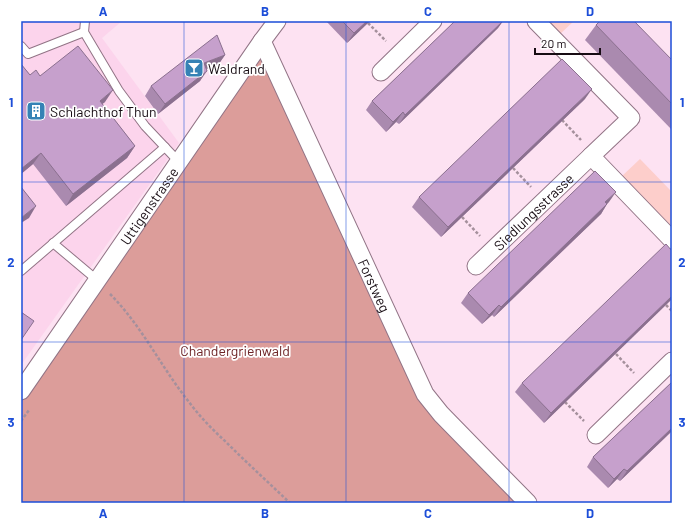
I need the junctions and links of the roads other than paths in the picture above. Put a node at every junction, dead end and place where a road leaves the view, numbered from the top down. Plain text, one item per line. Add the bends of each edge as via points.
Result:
1 (85, 21) edge
2 (277, 21) edge
3 (433, 21) edge
4 (536, 21) edge
5 (84, 32) junction
6 (262, 41) junction
7 (21, 46) edge
8 (381, 72) dead end
9 (165, 147) junction
10 (592, 154) junction
11 (179, 162) junction
12 (672, 240) edge
13 (54, 243) junction
14 (476, 266) dead end
15 (21, 271) edge
16 (97, 280) junction
17 (672, 361) edge
18 (21, 391) edge
19 (596, 435) road end
20 (528, 503) edge

1 - 5 lane
2 - 6 street, Uttigenstrasse
3 - 8 street
4 - 10 street, Siedlungsstrasse via 631,118
5 - 7 lane via 28,54
5 - 9 lane via 119,90 145,126
6 - 11 street, Uttigenstrasse
6 - 20 street, Forstweg via 426,394 441,414
9 - 11 lane
9 - 13 lane
10 - 12 street
10 - 14 street, Siedlungsstrasse
11 - 16 street, Uttigenstrasse
13 - 15 lane
13 - 16 lane
16 - 18 street, Uttigenstrasse
17 - 19 street

